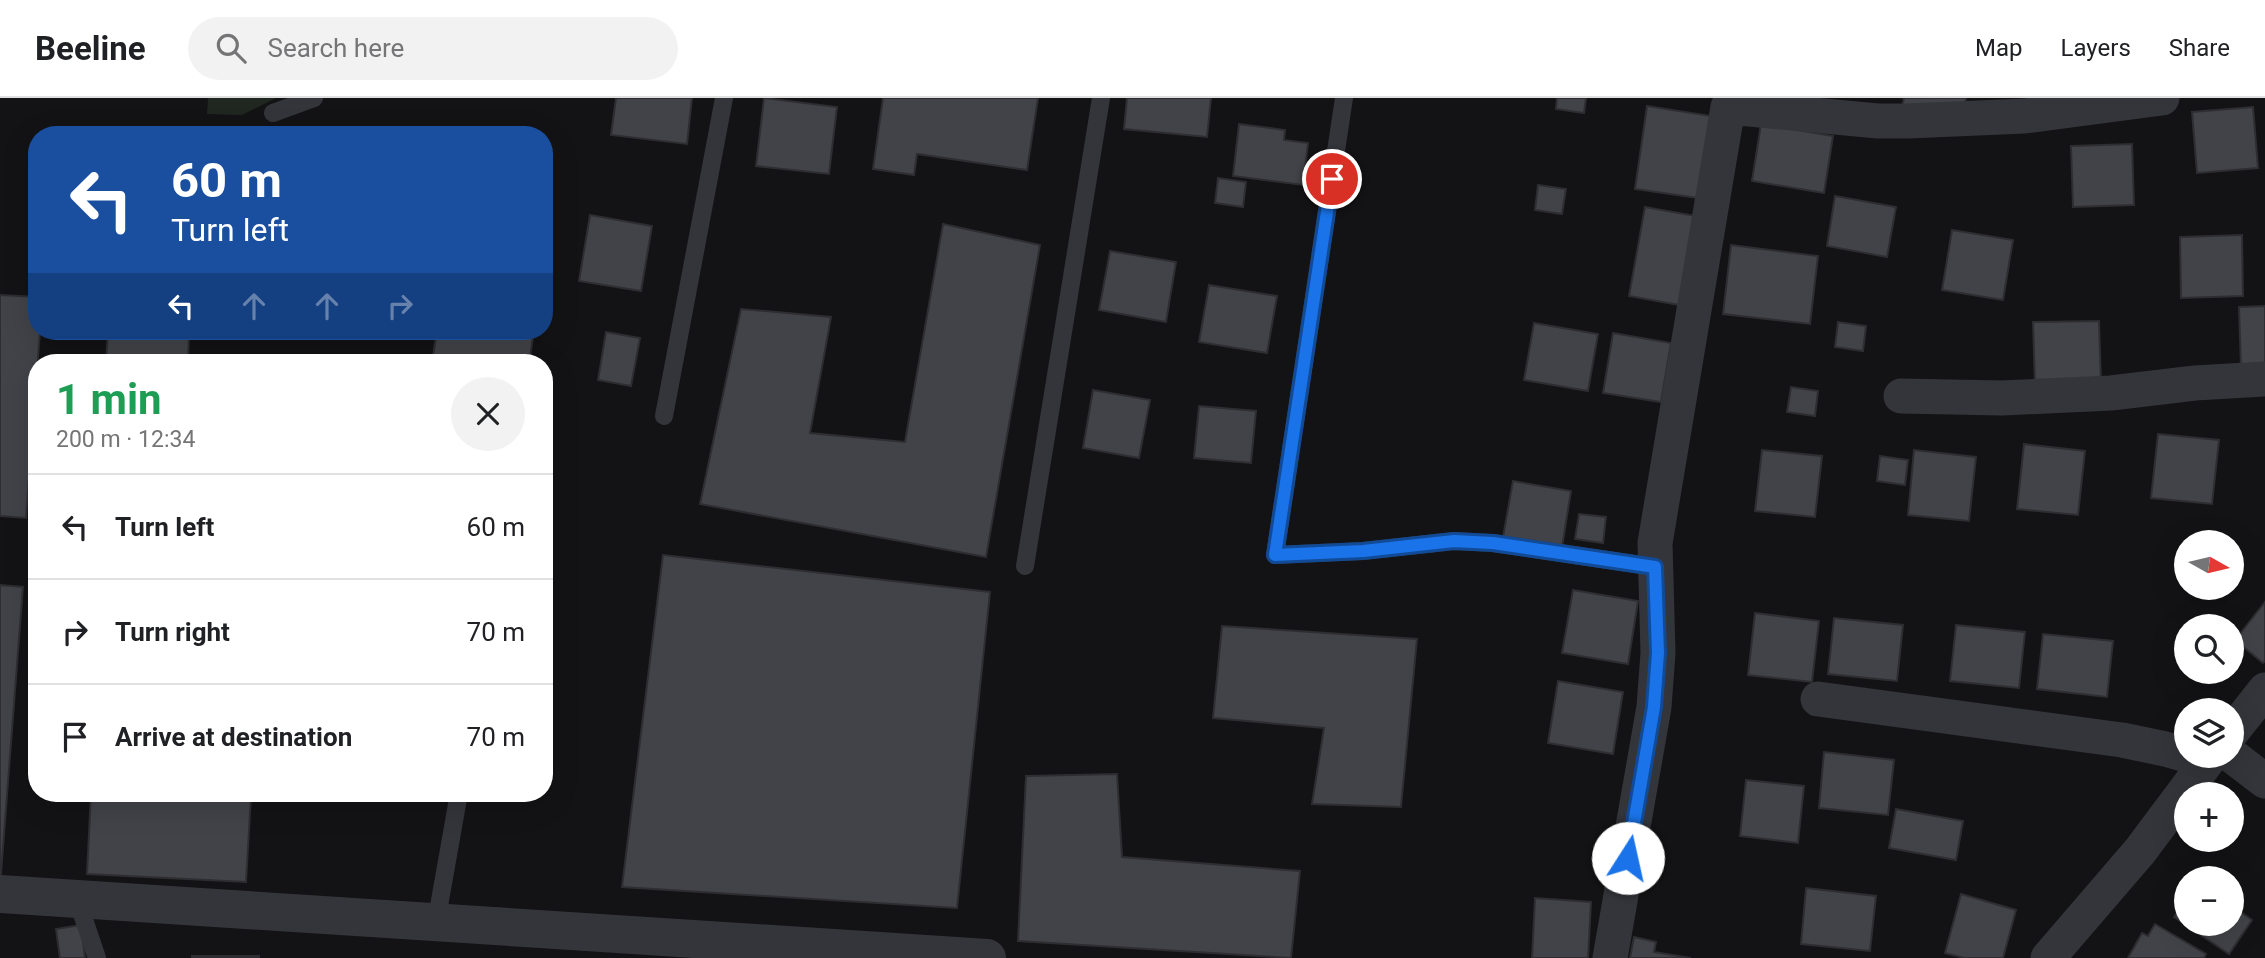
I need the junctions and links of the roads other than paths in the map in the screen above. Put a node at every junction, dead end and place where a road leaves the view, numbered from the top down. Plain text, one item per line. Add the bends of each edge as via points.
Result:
1 (314, 98) edge
2 (724, 98) edge
3 (1101, 98) edge
4 (1344, 98) edge
5 (2162, 98) edge
6 (1858, 108) edge
7 (273, 113) dead end
8 (2265, 379) edge
9 (1901, 396) dead end
10 (664, 416) dead end
11 (1025, 566) dead end
12 (1655, 567) junction
13 (2265, 690) edge
14 (1818, 699) dead end
15 (2244, 717) edge
16 (2174, 751) edge
17 (2197, 768) edge
18 (2232, 768) edge
19 (2265, 781) edge
20 (456, 802) edge
21 (0, 894) edge
22 (77, 900) junction
23 (436, 923) junction
24 (97, 958) edge
25 (987, 958) edge
26 (1610, 958) edge
27 (2048, 958) edge

1 - 7 lane
2 - 10 lane
3 - 11 lane
4 - 12 lane via 1275,555 1454,541
5 - 6 street via 2025,116 1908,121
6 - 12 street via 1728,107 1655,543
8 - 9 street via 2111,393
12 - 26 street via 1658,653 1654,707
13 - 15 street
14 - 16 street
17 - 27 street via 2140,851
18 - 19 street
20 - 23 lane
21 - 22 street
22 - 23 street
22 - 24 lane
23 - 25 street

